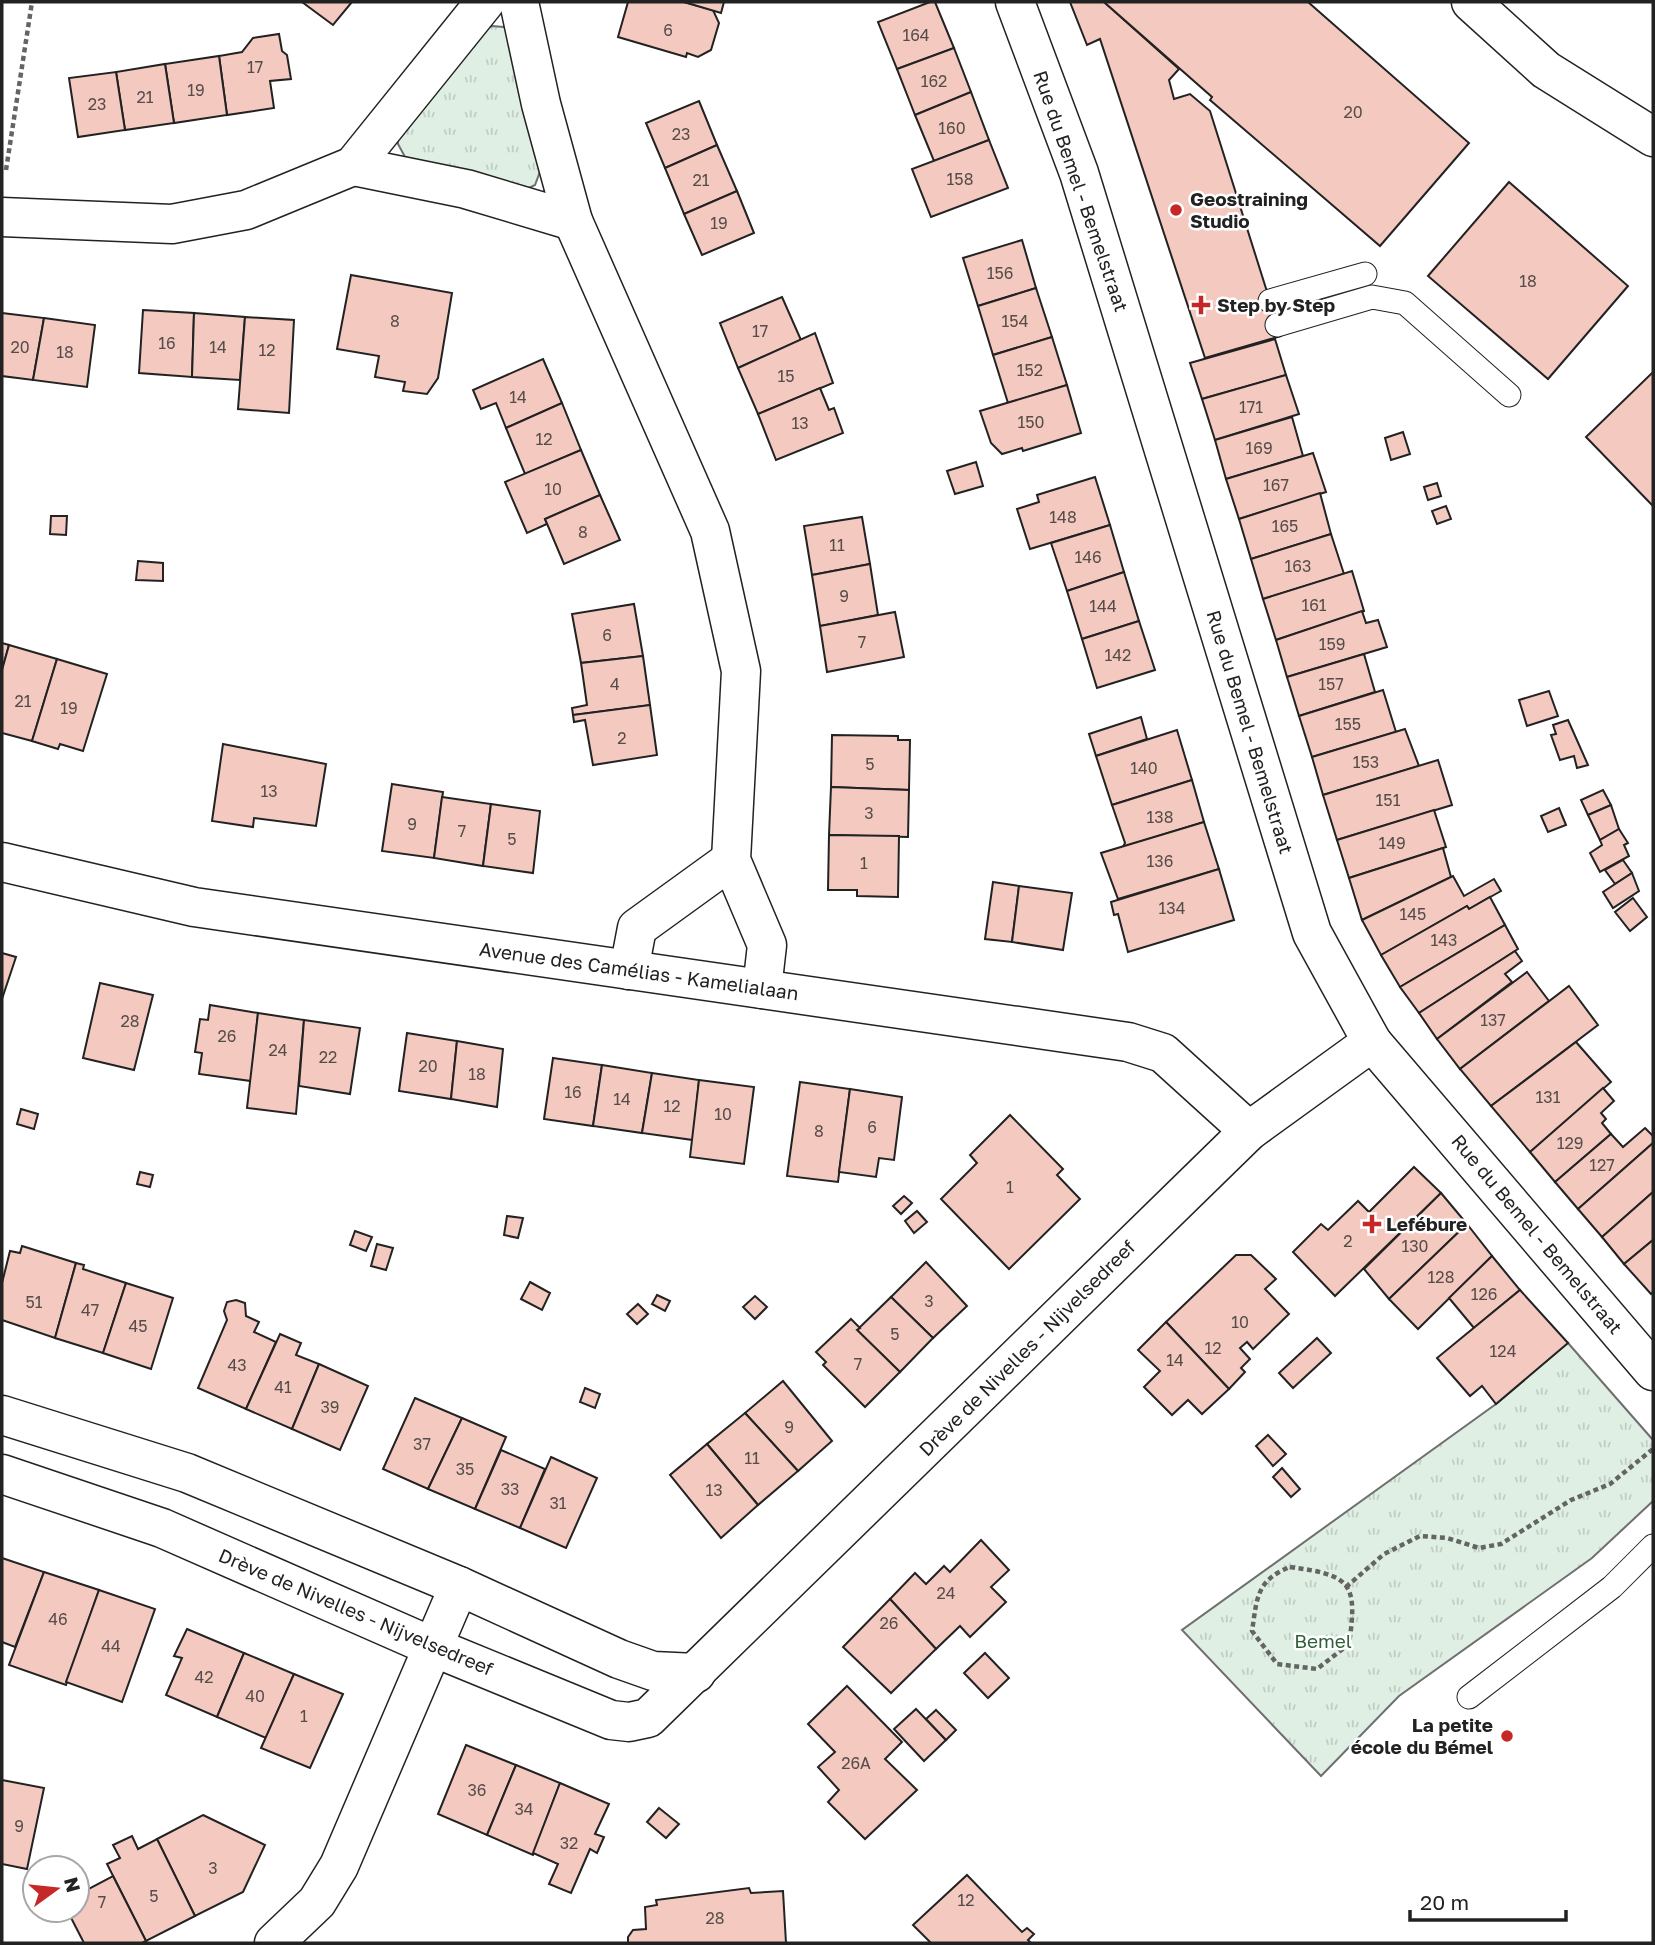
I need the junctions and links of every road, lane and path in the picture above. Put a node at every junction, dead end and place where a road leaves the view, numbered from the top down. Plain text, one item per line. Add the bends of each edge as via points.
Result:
1 (32, 2) edge
2 (485, 2) edge
3 (519, 2) edge
4 (1015, 2) edge
5 (1471, 2) edge
6 (1653, 137) edge
7 (353, 166) junction
8 (5, 172) dead end
9 (2, 217) edge
10 (573, 220) junction
11 (1364, 274) dead end
12 (1270, 301) dead end
13 (1277, 325) dead end
14 (1509, 395) dead end
15 (731, 860) junction
16 (2, 862) edge
17 (629, 970) junction
18 (762, 989) junction
19 (1372, 1042) junction
20 (1249, 1131) junction
21 (1653, 1371) edge
22 (2, 1415) edge
23 (1653, 1449) edge
24 (2, 1474) edge
25 (1653, 1546) edge
26 (459, 1586) junction
27 (1346, 1587) junction
28 (433, 1647) junction
29 (696, 1673) junction
30 (1469, 1697) dead end
31 (274, 1943) edge

1 - 8 path
2 - 7 street
3 - 10 street
4 - 19 street, Rue du Bemel - Bemelstraat via 1079,173 1312,933
5 - 6 street via 1546,70
7 - 9 street via 246,210 172,224
7 - 10 street via 466,189
10 - 15 street via 710,531 741,671
11 - 12 lane
13 - 14 lane via 1372,297 1405,303
15 - 17 street via 637,928
15 - 18 street via 767,945
16 - 17 street, Avenue des Camélias - Kamelialaan via 194,907
17 - 18 street, Avenue des Camélias - Kamelialaan
18 - 20 street, Avenue des Camélias - Kamelialaan via 1128,1042 1163,1053
19 - 20 street, Drève de Nivelles - Nijvelsedreef
19 - 21 street, Rue du Bemel - Bemelstraat
20 - 29 street, Drève de Nivelles - Nijvelsedreef
22 - 26 street via 187,1473
23 - 27 path via 1610,1484 1572,1500 1501,1544 1479,1548 1420,1536 1384,1554
24 - 28 street, Drève de Nivelles - Nijvelsedreef via 162,1528
25 - 30 lane via 1612,1587
26 - 28 street
26 - 29 street via 619,1659 653,1671
27 - 27 path via 1355,1604 1349,1644 1317,1669 1277,1664 1252,1632 1258,1591 1278,1572 1290,1567 1330,1572
28 - 29 street, Drève de Nivelles - Nijvelsedreef via 611,1720 629,1722 648,1718
28 - 31 street via 340,1866 317,1902

